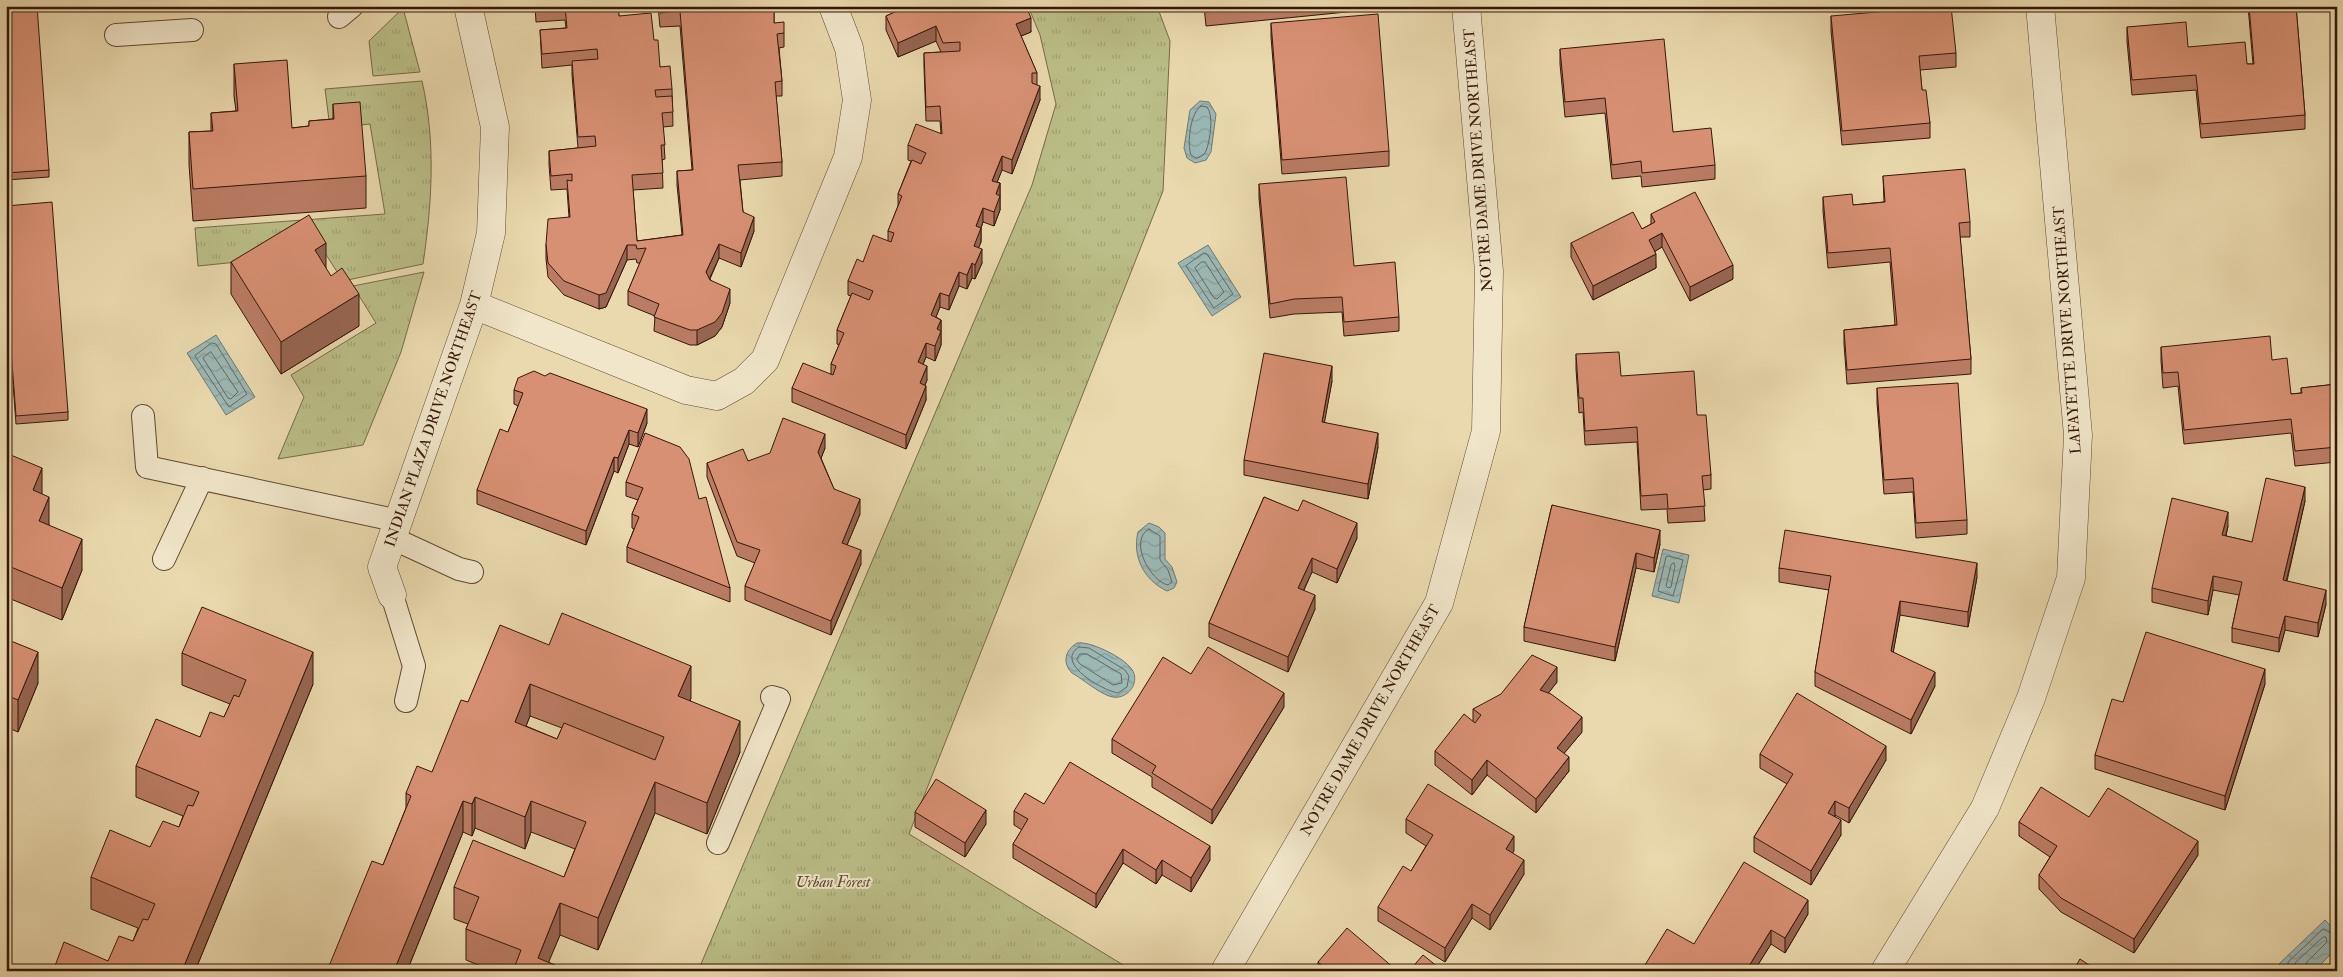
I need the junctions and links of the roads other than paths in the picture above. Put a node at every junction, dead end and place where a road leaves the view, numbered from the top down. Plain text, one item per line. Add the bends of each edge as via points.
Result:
1 (468, 6) edge
2 (834, 6) edge
3 (1466, 6) edge
4 (2040, 6) edge
5 (192, 30) dead end
6 (116, 35) dead end
7 (474, 305) junction
8 (143, 416) dead end
9 (202, 478) junction
10 (396, 529) junction
11 (164, 559) dead end
12 (472, 572) dead end
13 (392, 595) joint
14 (772, 697) dead end
15 (406, 700) dead end
16 (718, 843) dead end
17 (1225, 971) edge
18 (1885, 971) edge

1 - 7 street, INDIAN PLAZA DRIVE NORTHEAST via 495,127 491,233
2 - 7 street via 849,48 857,100 848,157 765,360 744,381 717,396 686,390
3 - 17 street, NOTRE DAME DRIVE NORTHEAST via 1489,271 1486,432 1438,603
4 - 18 street, LAFAYETTE DRIVE NORTHEAST via 2078,435 2071,578 2031,698 1985,808
5 - 6 lane
7 - 10 street, INDIAN PLAZA DRIVE NORTHEAST
8 - 9 lane via 146,467
9 - 10 lane
9 - 11 lane
10 - 12 lane via 459,570
10 - 13 street, INDIAN PLAZA DRIVE NORTHEAST via 382,567
13 - 15 lane via 414,666
14 - 16 lane via 779,699

